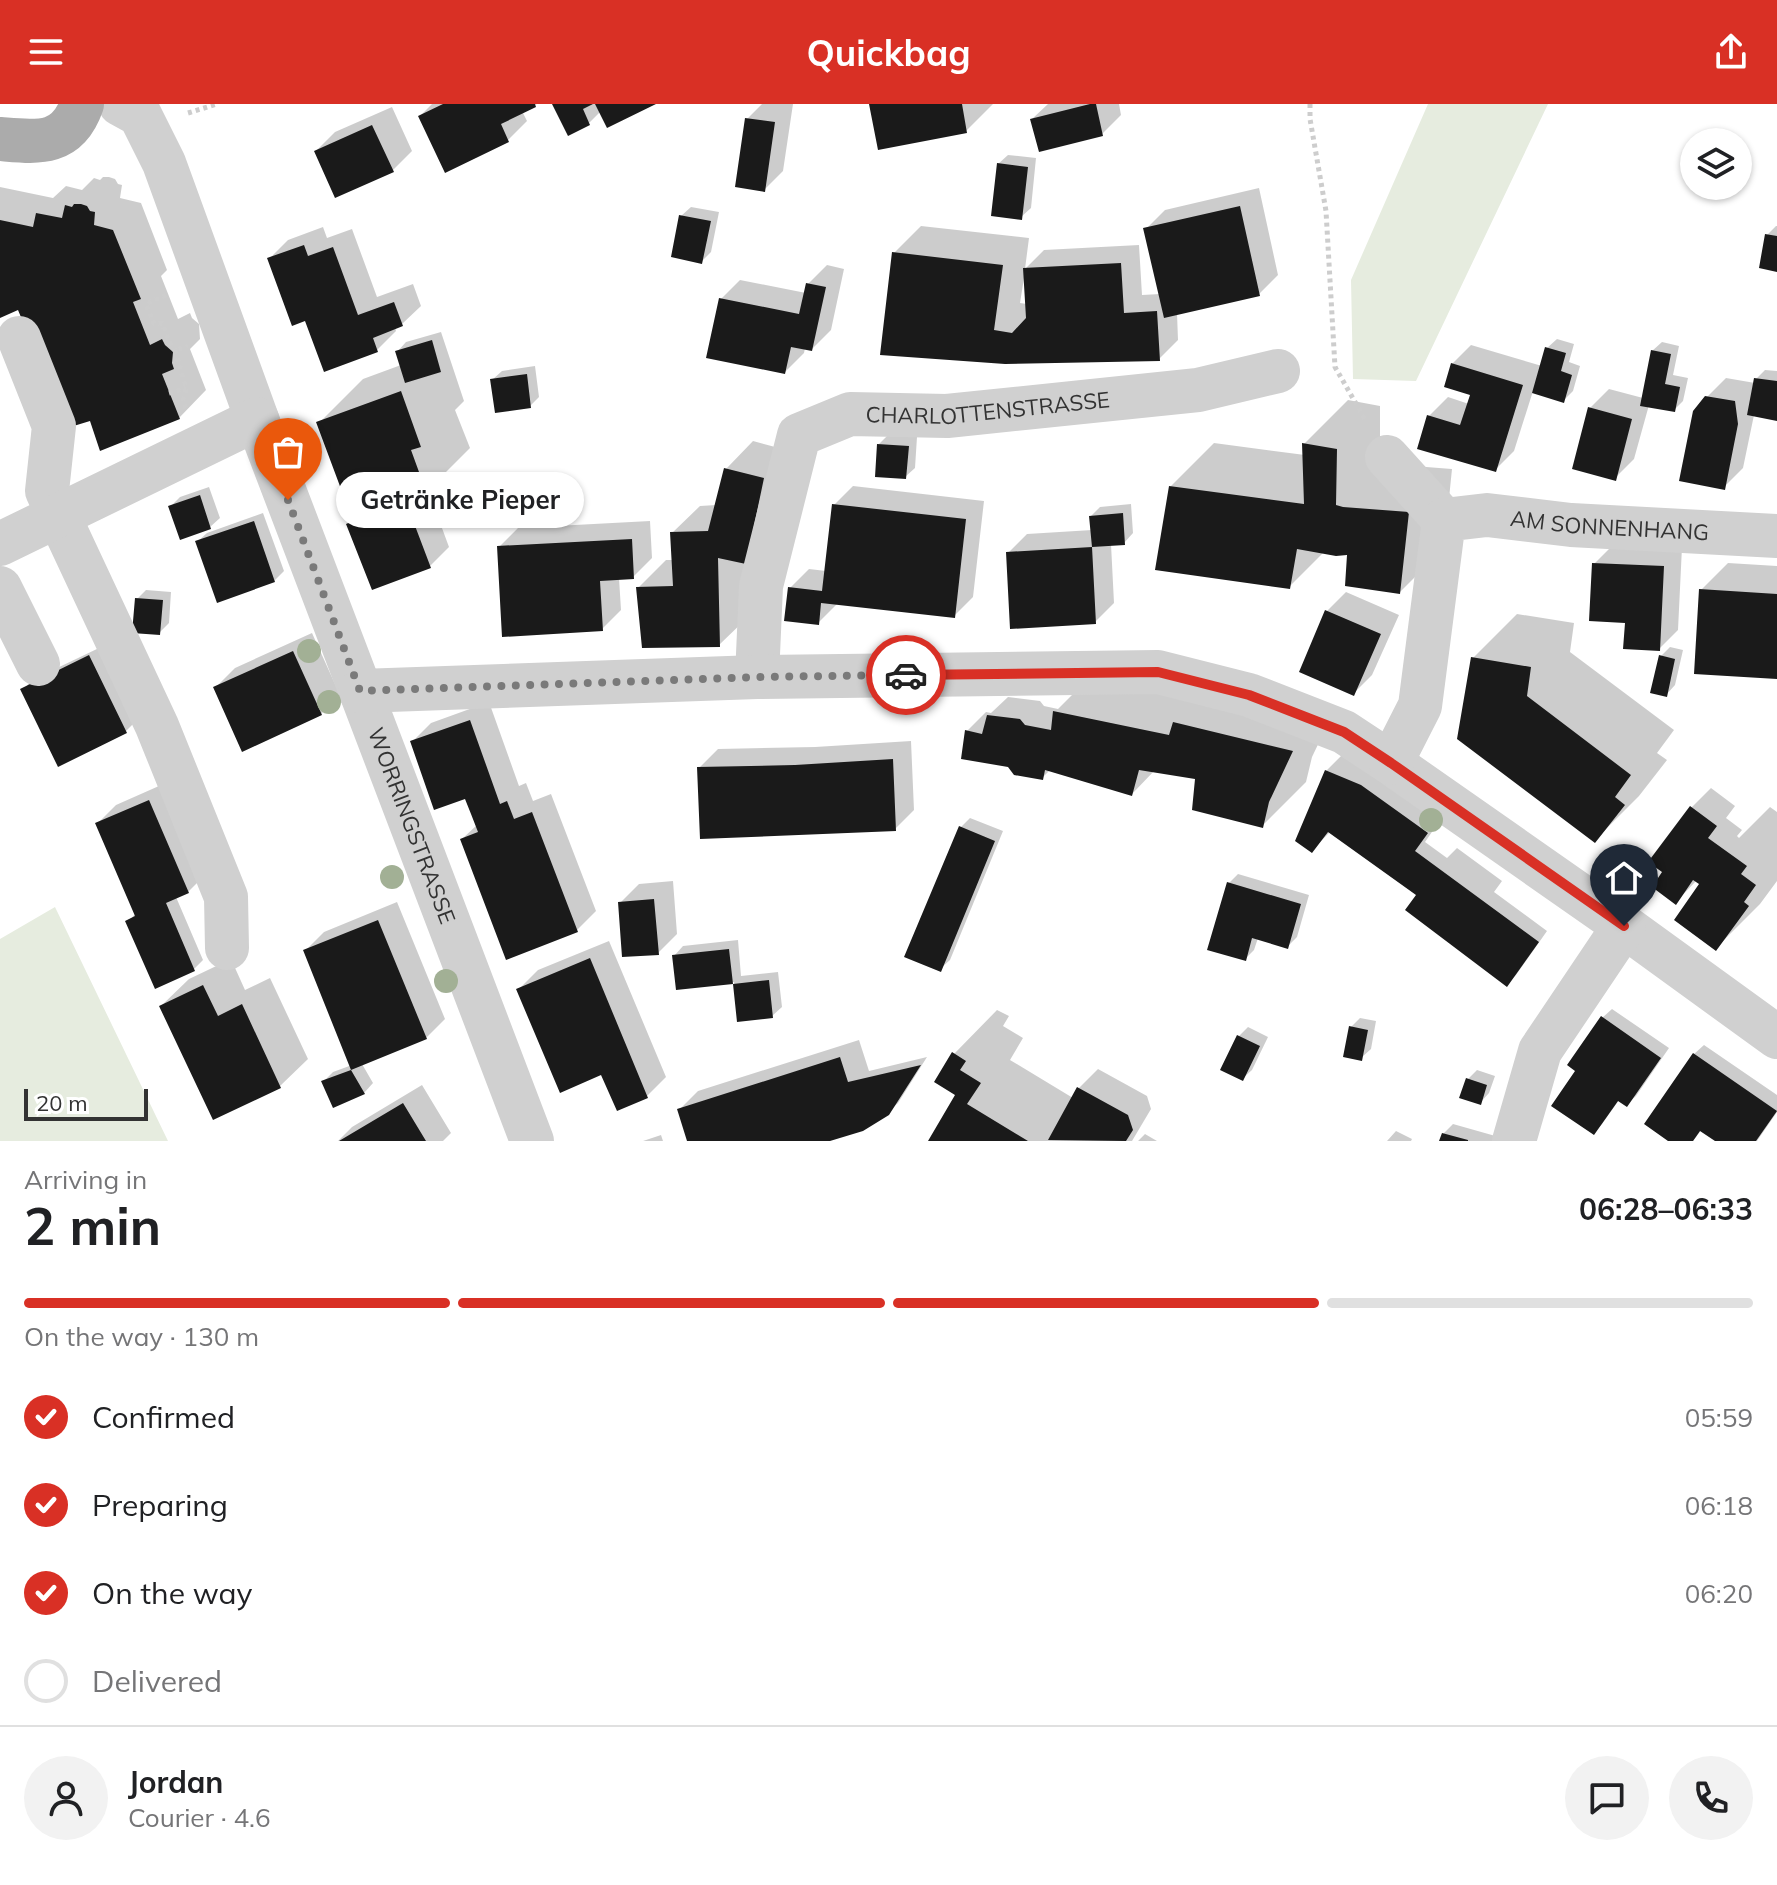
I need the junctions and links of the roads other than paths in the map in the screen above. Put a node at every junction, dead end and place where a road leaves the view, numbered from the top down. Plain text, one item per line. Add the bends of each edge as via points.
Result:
1 (82, 104) edge
2 (120, 104) edge
3 (0, 139) edge
4 (19, 338) dead end
5 (1278, 371) dead end
6 (257, 419) junction
7 (1387, 457) road end
8 (59, 515) junction
9 (1444, 520) junction
10 (1777, 536) edge
11 (0, 544) edge
12 (0, 588) edge
13 (38, 664) dead end
14 (757, 677) junction
15 (360, 691) junction
16 (1391, 763) junction
17 (1624, 926) junction
18 (227, 948) dead end
19 (1777, 1037) edge
20 (532, 1141) edge
21 (1514, 1141) edge

1 - 3 main road via 54,139
2 - 6 street, WORRINGSTRASSE via 140,115 164,163
4 - 8 street via 54,426 47,491
5 - 14 street, CHARLOTTENSTRASSE via 1198,390 947,416 850,414 799,435 761,586
6 - 8 street
6 - 15 street, WORRINGSTRASSE
7 - 9 street
8 - 11 street
8 - 18 street via 157,726 226,897
9 - 10 street, AM SONNENHANG via 1487,515
9 - 16 street via 1420,706
12 - 13 street
14 - 15 street
14 - 16 street via 1158,672 1249,695 1344,732
15 - 20 street, WORRINGSTRASSE
16 - 17 street
17 - 19 street
17 - 21 street via 1540,1051

